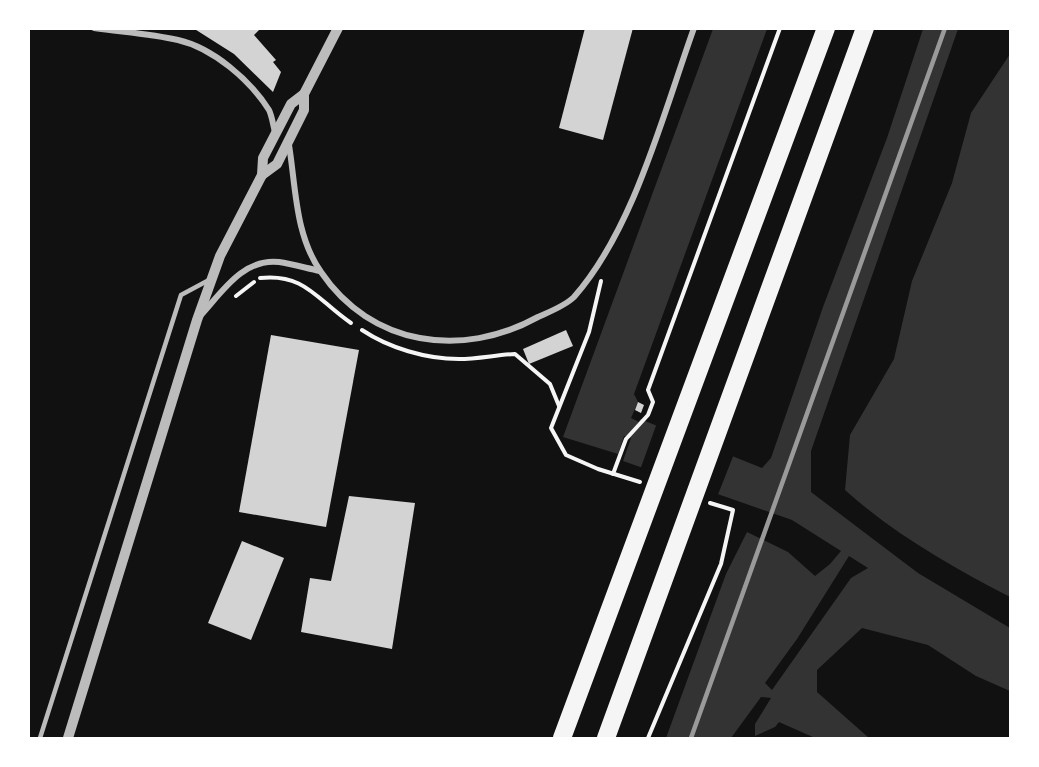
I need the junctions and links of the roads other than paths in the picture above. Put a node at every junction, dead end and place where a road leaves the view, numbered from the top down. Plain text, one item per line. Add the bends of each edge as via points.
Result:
1 (94, 28) edge
2 (338, 28) edge
3 (694, 28) edge
4 (826, 28) edge
5 (865, 28) edge
6 (304, 94) junction
7 (276, 133) junction
8 (288, 142) junction
9 (262, 175) junction
10 (320, 271) junction
11 (212, 279) junction
12 (197, 320) junction
13 (40, 738) edge
14 (68, 738) edge
15 (562, 738) edge
16 (606, 738) edge

1 - 7 street via 180,40 201,49 250,88 270,112
2 - 6 street
3 - 10 street via 629,204 605,257 572,299 529,323 487,339 435,342 384,328 344,300
4 - 15 highway
5 - 16 highway
6 - 7 street via 291,105
6 - 8 street via 304,110
7 - 9 street via 263,158
8 - 9 street via 278,164
8 - 10 street via 297,209 305,240
9 - 11 street via 219,256
10 - 12 street via 277,262 255,264 240,273
11 - 12 street
11 - 13 lane via 181,295
12 - 14 street

